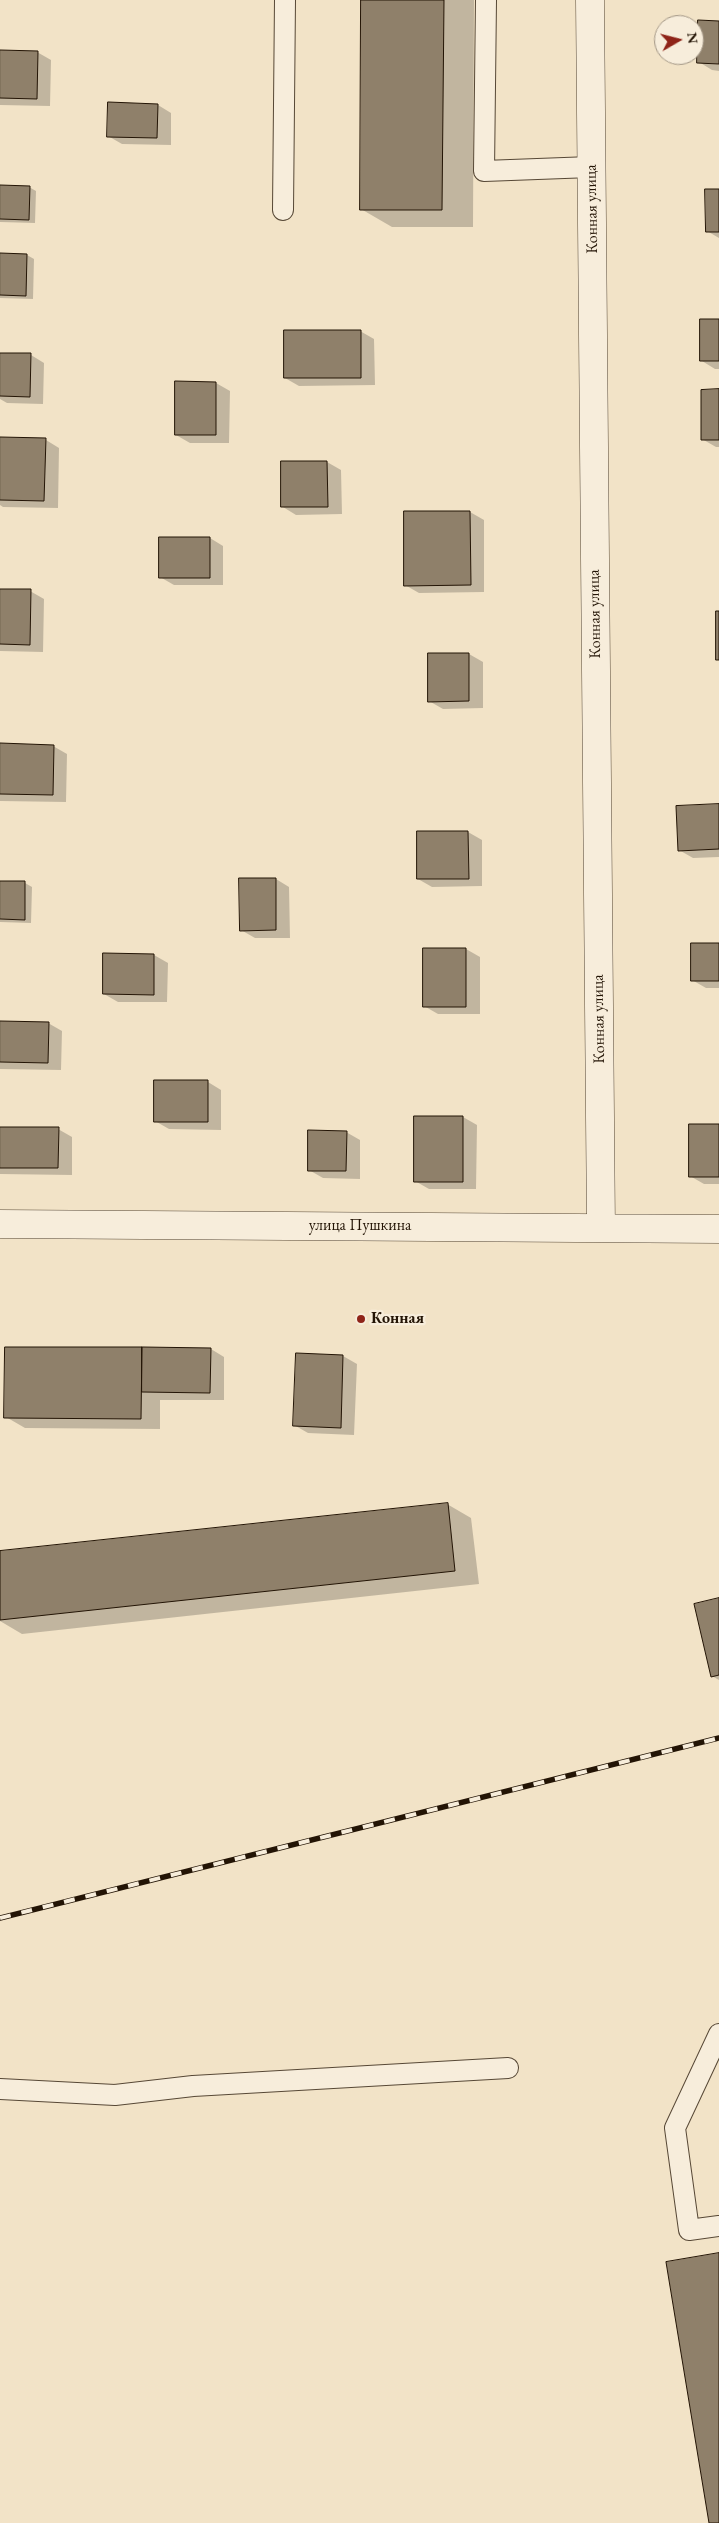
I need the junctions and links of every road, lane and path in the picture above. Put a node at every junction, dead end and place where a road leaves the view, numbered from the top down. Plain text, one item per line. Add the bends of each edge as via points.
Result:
1 (285, 0) edge
2 (486, 0) edge
3 (590, 0) edge
4 (591, 167) junction
5 (284, 210) dead end
6 (0, 1224) edge
7 (601, 1227) junction
8 (719, 1229) edge
9 (719, 2034) edge
10 (508, 2068) dead end
11 (0, 2089) edge
12 (719, 2226) edge

1 - 5 lane
2 - 4 lane via 484,171
3 - 4 street, Конная улица
4 - 7 street, Конная улица
6 - 7 street, улица Пушкина
7 - 8 street, улица Пушкина
9 - 12 lane via 675,2128 689,2230
10 - 11 lane via 194,2086 116,2094

